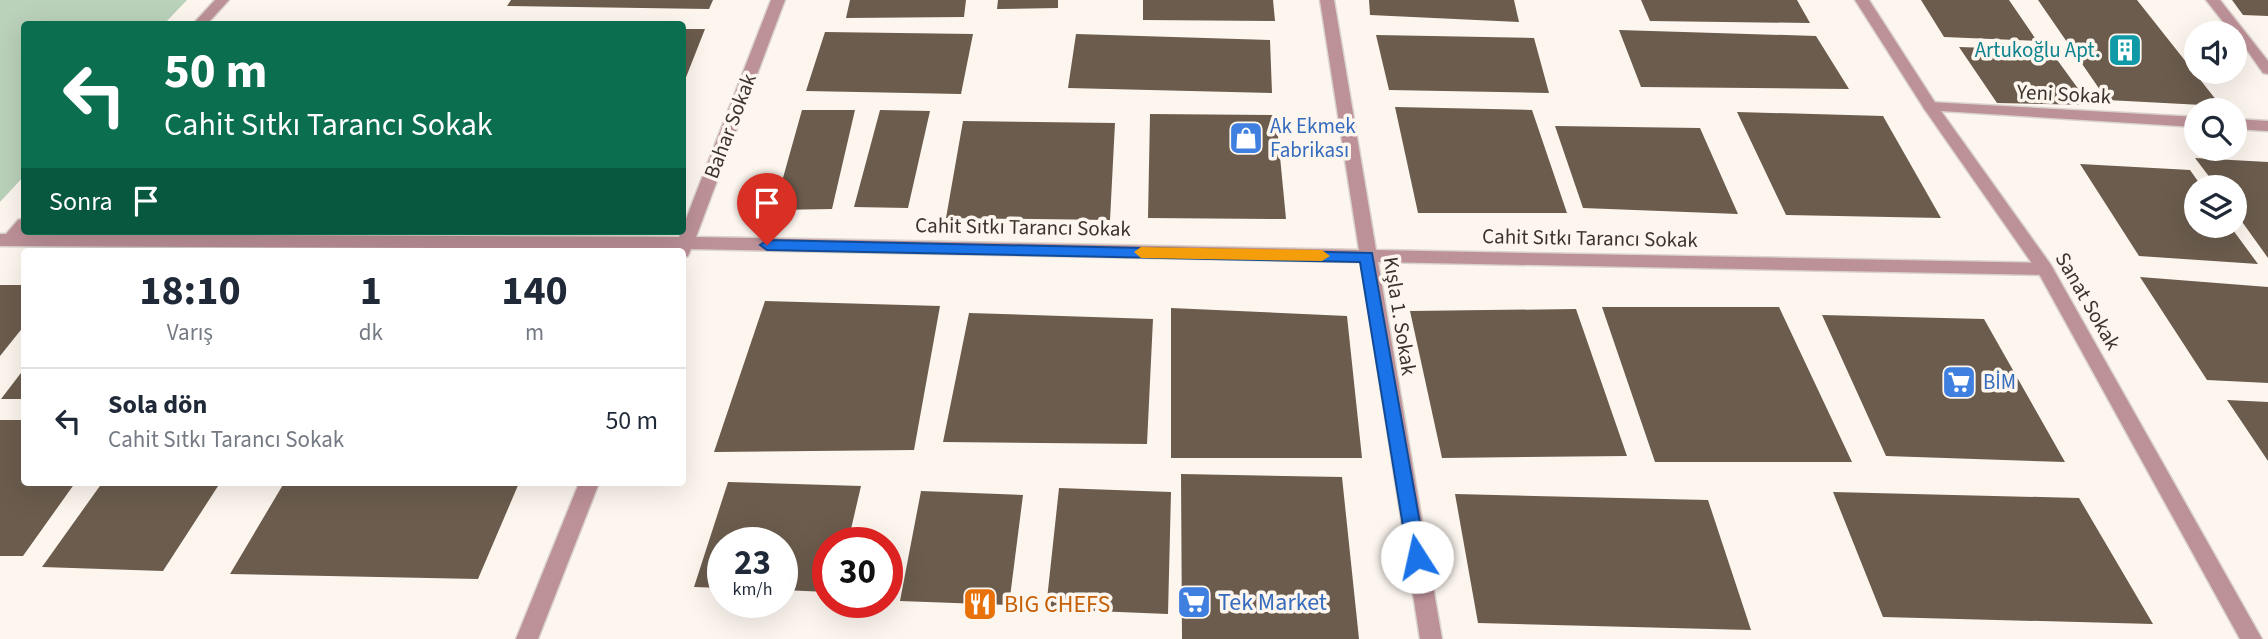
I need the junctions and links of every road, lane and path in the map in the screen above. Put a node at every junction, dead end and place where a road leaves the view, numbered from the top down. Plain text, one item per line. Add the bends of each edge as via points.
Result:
1 (222, 0) edge
2 (778, 0) edge
3 (1327, 0) edge
4 (1862, 0) edge
5 (2213, 0) edge
6 (203, 21) edge
7 (2268, 70) edge
8 (1930, 107) junction
9 (2184, 121) edge
10 (2247, 125) edge
11 (2268, 126) edge
12 (21, 227) edge
13 (5, 240) edge
14 (684, 248) edge
15 (686, 248) edge
16 (1367, 256) junction
17 (2045, 270) junction
18 (588, 486) edge
19 (527, 639) edge
20 (1431, 639) edge
21 (2251, 639) edge

1 - 6 street
2 - 14 street, Bahar Sokak
3 - 16 street, Kışla 1. Sokak
4 - 8 street, Sanat Sokak
5 - 7 street
8 - 9 street, Yeni Sokak
8 - 17 street, Sanat Sokak
10 - 11 street
12 - 13 street
13 - 14 street, Cahit Sıtkı Tarancı Sokak
15 - 16 street, Cahit Sıtkı Tarancı Sokak
16 - 17 street, Cahit Sıtkı Tarancı Sokak
16 - 20 street, Kışla 1. Sokak
17 - 21 street, Sanat Sokak
18 - 19 street

